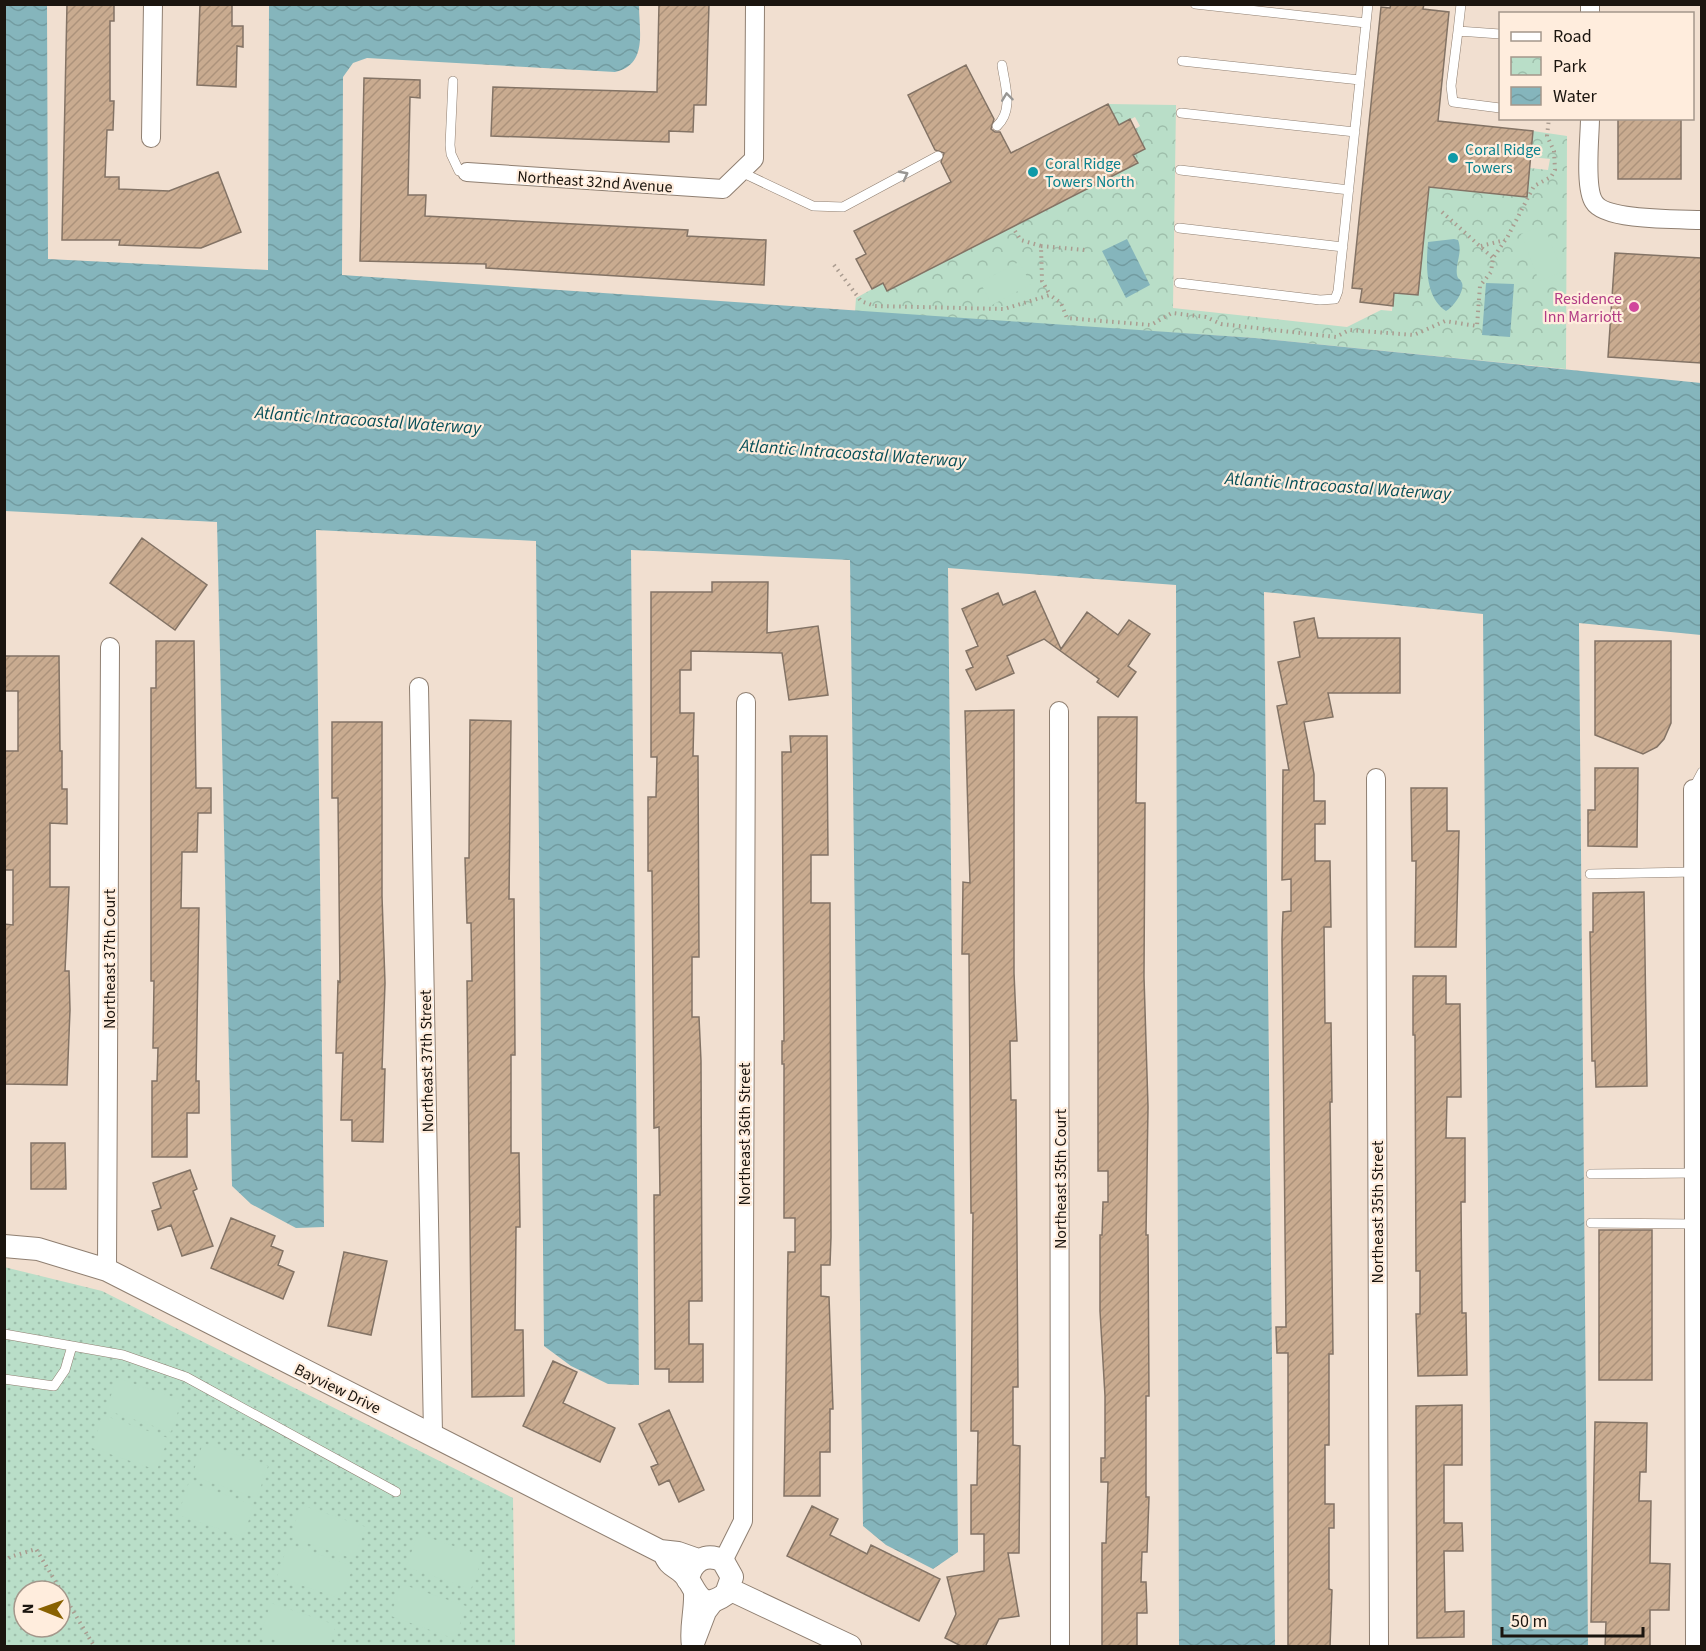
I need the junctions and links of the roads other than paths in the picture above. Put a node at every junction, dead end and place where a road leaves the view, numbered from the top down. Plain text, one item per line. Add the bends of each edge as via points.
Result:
1 (153, 4) edge
2 (755, 4) edge
3 (1194, 4) edge
4 (1368, 4) edge
5 (1461, 4) edge
6 (1366, 23) junction
7 (1458, 31) junction
8 (1499, 34) edge
9 (1182, 60) dead end
10 (1002, 65) dead end
11 (1360, 80) junction
12 (453, 81) dead end
13 (1499, 108) edge
14 (1181, 114) dead end
15 (1590, 120) edge
16 (997, 126) dead end
17 (1355, 132) junction
18 (151, 138) dead end
19 (938, 156) dead end
20 (1180, 170) dead end
21 (467, 172) joint
22 (741, 172) junction
23 (1349, 190) junction
24 (1701, 220) edge
25 (1179, 228) dead end
26 (1343, 247) junction
27 (1179, 283) dead end
28 (110, 647) dead end
29 (419, 687) dead end
30 (746, 702) dead end
31 (1059, 711) dead end
32 (1701, 772) edge
33 (1376, 778) dead end
34 (1693, 789) joint
35 (1693, 872) junction
36 (1590, 874) dead end
37 (1694, 1173) junction
38 (1591, 1174) dead end
39 (1591, 1223) dead end
40 (1694, 1224) junction
41 (4, 1246) edge
42 (107, 1270) junction
43 (4, 1334) edge
44 (72, 1346) junction
45 (4, 1379) edge
46 (433, 1434) junction
47 (396, 1492) dead end
48 (723, 1561) junction
49 (693, 1577) junction
50 (723, 1594) junction
51 (693, 1647) edge
52 (850, 1647) edge
53 (1060, 1647) edge
54 (1379, 1647) edge
55 (1695, 1647) edge

1 - 18 street
2 - 22 street via 754,159
3 - 6 lane
4 - 6 lane
5 - 7 lane
6 - 11 lane
7 - 8 lane
7 - 13 lane via 1451,86 1453,102
9 - 11 lane
16 -> 10 lane via 1008,107
11 - 17 lane
12 - 21 lane via 451,154 459,171
14 - 17 lane
15 - 24 street via 1593,202 1605,212 1619,215
17 - 23 lane
22 -> 19 lane via 813,206 843,207
20 - 23 lane
21 - 22 street, Northeast 32nd Avenue via 723,189
23 - 26 lane
25 - 26 lane
26 - 27 lane via 1338,291 1330,301
28 - 42 street, Northeast 37th Court
29 - 46 street, Northeast 37th Street
30 - 48 street, Northeast 36th Street via 743,1521
31 - 53 street, Northeast 35th Court
32 - 34 lane
33 - 54 street, Northeast 35th Street
34 - 35 street
35 - 36 lane
35 - 37 street
37 - 38 lane
37 - 40 street
39 - 40 lane
40 - 55 street
41 - 42 street, Bayview Drive via 38,1249
42 - 46 street, Bayview Drive
43 - 44 lane
44 - 45 lane via 66,1370 54,1386
44 - 47 lane via 123,1355 186,1377
46 - 49 street, Bayview Drive via 664,1553 678,1553
48 - 49 street, Bayview Drive via 711,1557
48 - 50 street via 731,1571
49 - 50 street, Bayview Drive via 703,1599
49 - 51 street via 694,1608 689,1634
50 - 51 street via 707,1612
50 - 52 street, Bayview Drive

